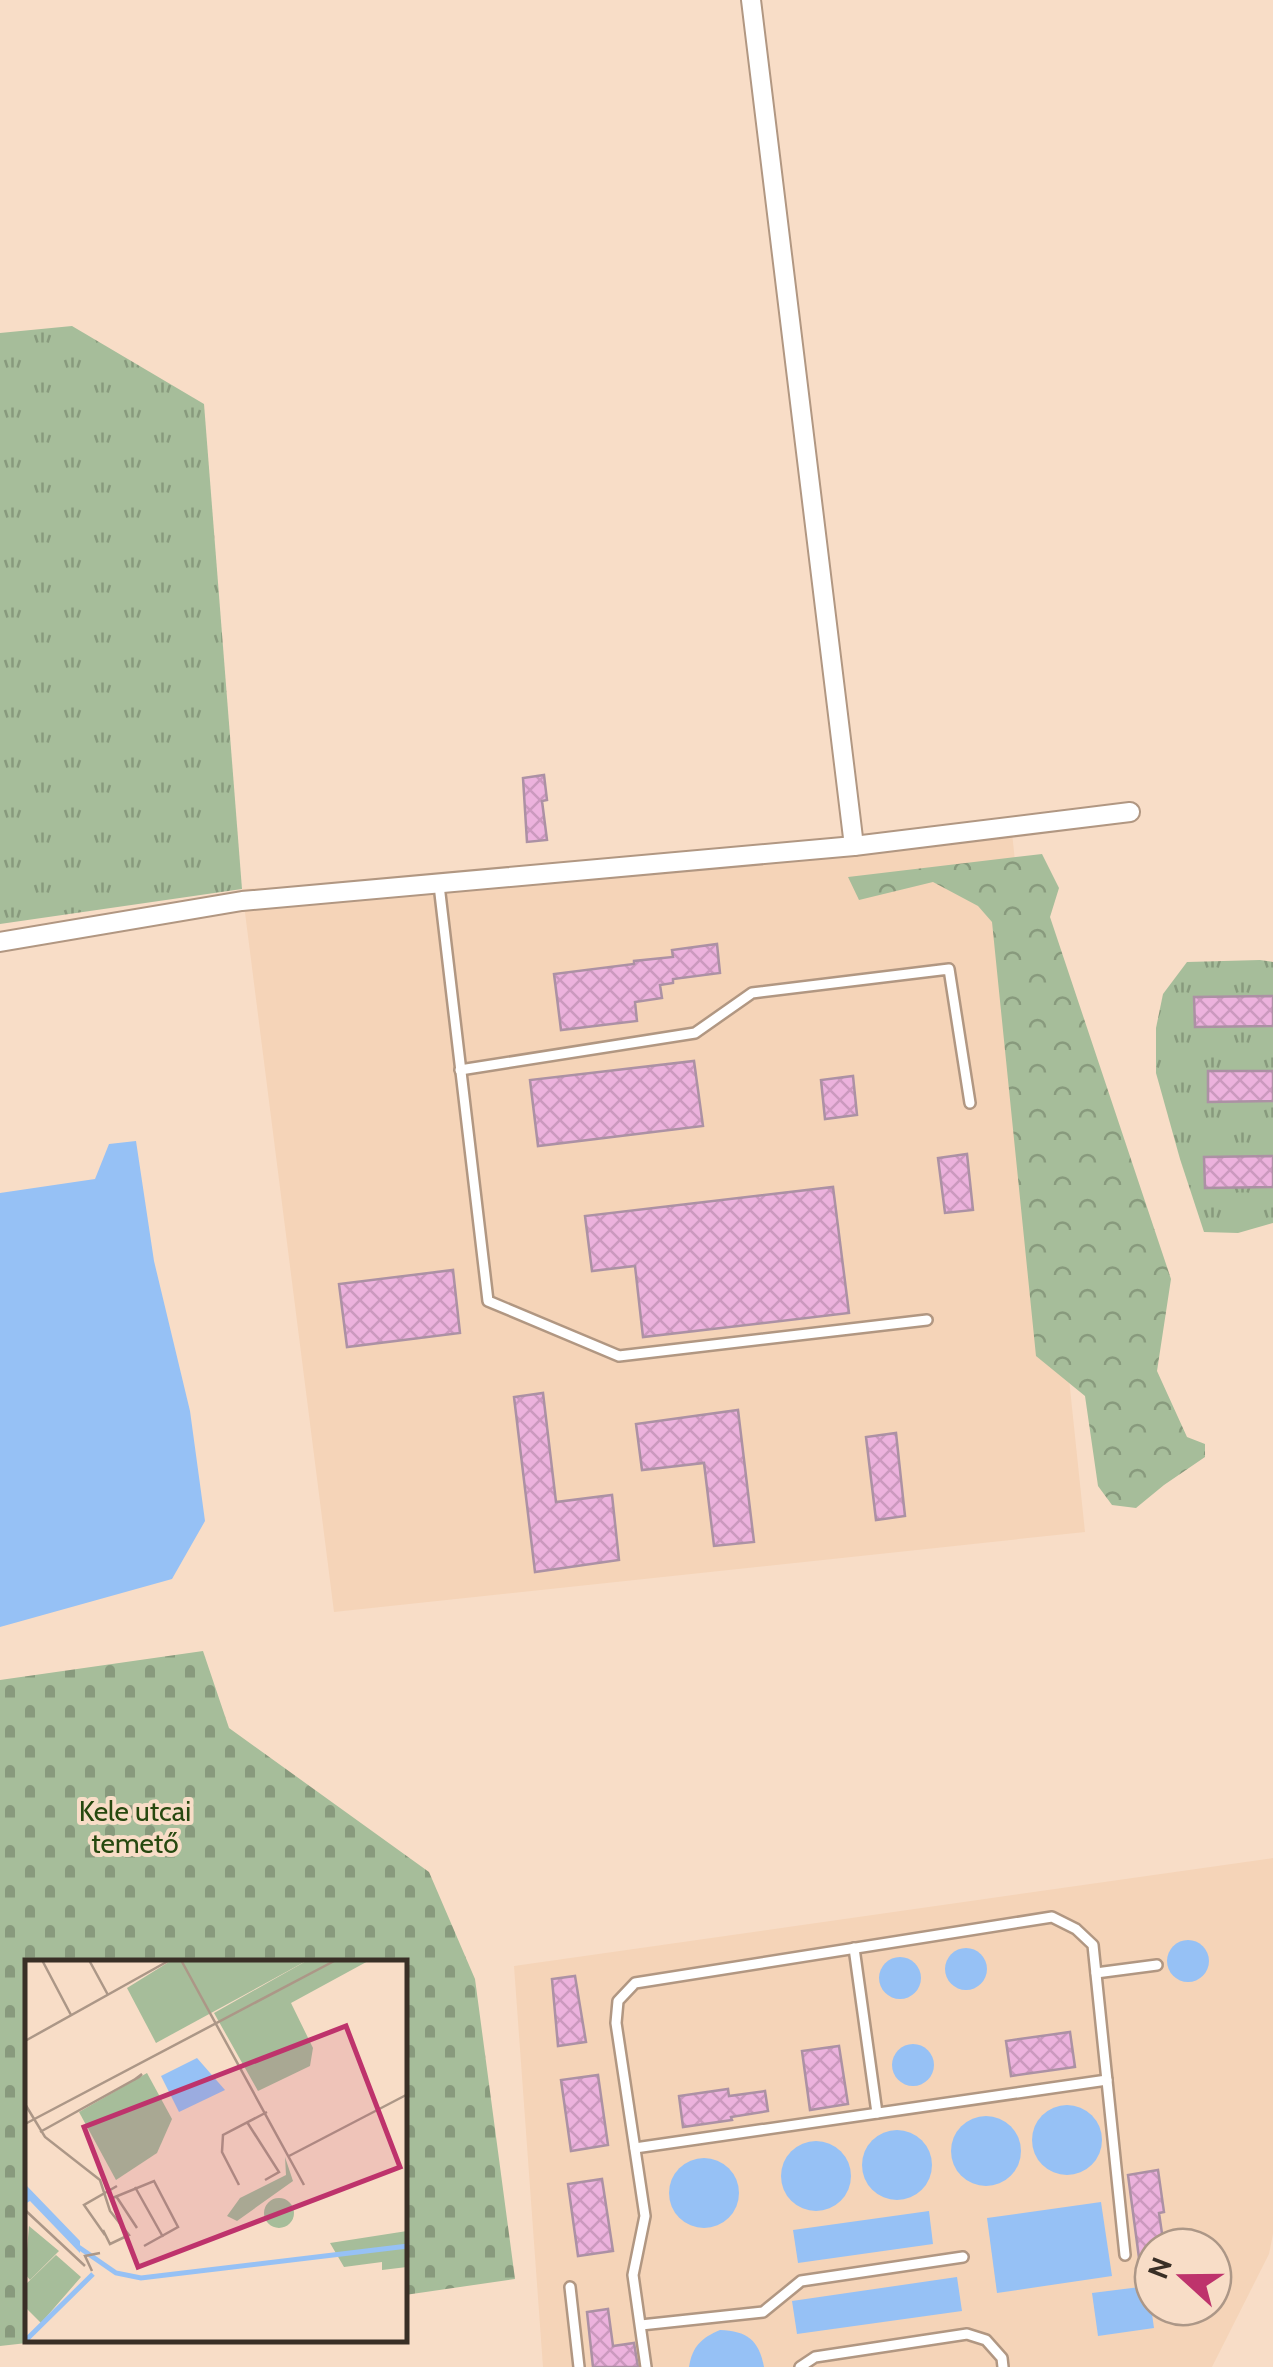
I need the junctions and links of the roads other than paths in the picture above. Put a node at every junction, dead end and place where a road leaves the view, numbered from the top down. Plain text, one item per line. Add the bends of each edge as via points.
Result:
1 (751, 0) edge
2 (1130, 812) dead end
3 (854, 846) junction
4 (439, 885) junction
5 (0, 942) edge
6 (460, 1070) junction
7 (970, 1103) dead end
8 (927, 1320) dead end
9 (854, 1948) junction
10 (1157, 1965) dead end
11 (1096, 1973) junction
12 (1107, 2080) junction
13 (877, 2113) junction
14 (635, 2148) junction
15 (1125, 2255) dead end
16 (963, 2257) dead end
17 (570, 2287) dead end
18 (640, 2325) junction
19 (579, 2367) edge
20 (646, 2367) edge
21 (800, 2367) edge
22 (1002, 2367) edge

1 - 3 street
2 - 3 street
3 - 4 street
4 - 5 street via 242,901
4 - 6 lane
6 - 7 lane via 695,1033 752,994 949,969
6 - 8 lane via 488,1301 619,1356
9 - 11 lane via 1052,1917 1093,1945
9 - 13 lane
9 - 14 lane via 636,1983 618,2001 616,2023
10 - 11 lane
11 - 12 lane
12 - 13 lane
12 - 15 lane
13 - 14 lane
14 - 18 lane via 645,2216 633,2275
16 - 18 lane via 801,2281 763,2312
17 - 19 lane
18 - 20 lane
21 - 22 lane via 814,2357 967,2334 986,2340

